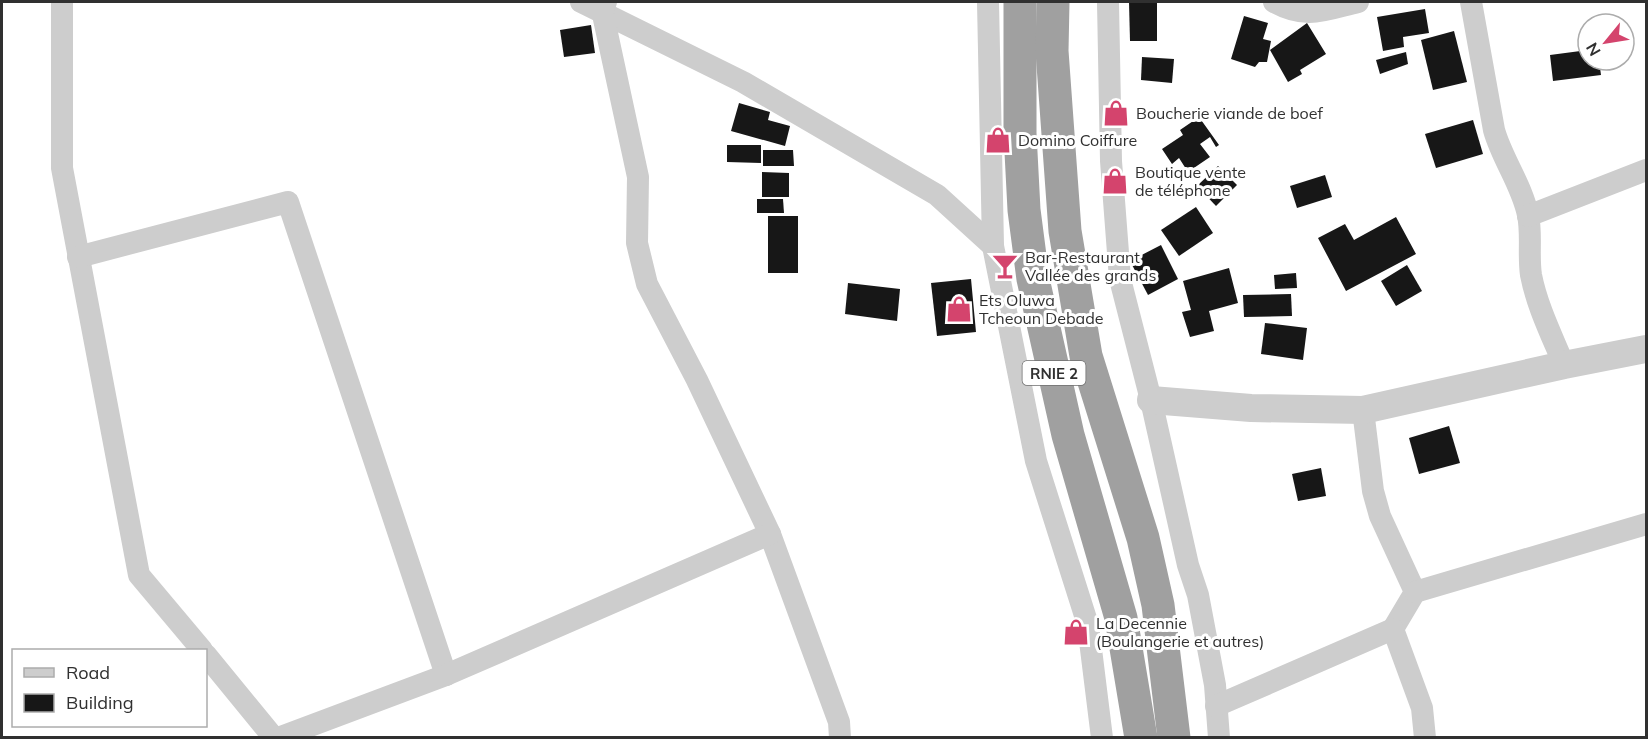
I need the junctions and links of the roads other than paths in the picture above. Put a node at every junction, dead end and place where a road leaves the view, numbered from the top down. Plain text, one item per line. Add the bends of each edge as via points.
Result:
1 (62, 2) edge
2 (988, 2) edge
3 (1020, 2) edge
4 (1053, 2) edge
5 (1108, 2) edge
6 (1274, 2) edge
7 (1358, 2) edge
8 (1471, 2) edge
9 (596, 4) edge
10 (1647, 170) edge
11 (1528, 216) junction
12 (993, 246) junction
13 (78, 257) junction
14 (1647, 349) edge
15 (1564, 365) junction
16 (1151, 400) junction
17 (1363, 410) junction
18 (1647, 524) edge
19 (770, 534) junction
20 (1415, 592) junction
21 (1393, 628) junction
22 (200, 649) edge
23 (207, 656) edge
24 (446, 675) junction
25 (1216, 706) junction
26 (276, 738) edge
27 (840, 738) edge
28 (1102, 738) edge
29 (1141, 738) edge
30 (1174, 738) edge
31 (1219, 738) edge
32 (1425, 738) edge

1 - 13 street via 62,168
2 - 12 street
3 - 29 highway, RNIE 2 / RNIE 2 via 1020,144 1033,279 1068,435 1120,618
4 - 30 highway, RNIE 2 / RNIE 2 via 1052,51 1065,231 1086,356 1143,538 1158,605
5 - 16 street via 1111,161 1120,279
6 - 7 street via 1296,12 1312,13
8 - 11 street via 1497,142
9 - 12 street via 743,82 937,195
9 - 19 street via 638,177 637,243 647,284
10 - 11 street
11 - 15 street via 1531,274 1539,306
12 - 28 street via 1036,461 1088,625
13 - 22 street via 140,575
13 - 24 street via 288,202
14 - 15 street
15 - 17 street
16 - 17 street via 1251,408
16 - 25 street via 1198,595
17 - 20 street via 1380,516
18 - 20 street
19 - 24 street
19 - 27 street via 839,723
20 - 21 street
21 - 25 street
21 - 32 street via 1422,708
23 - 26 street
24 - 26 street
25 - 31 street

